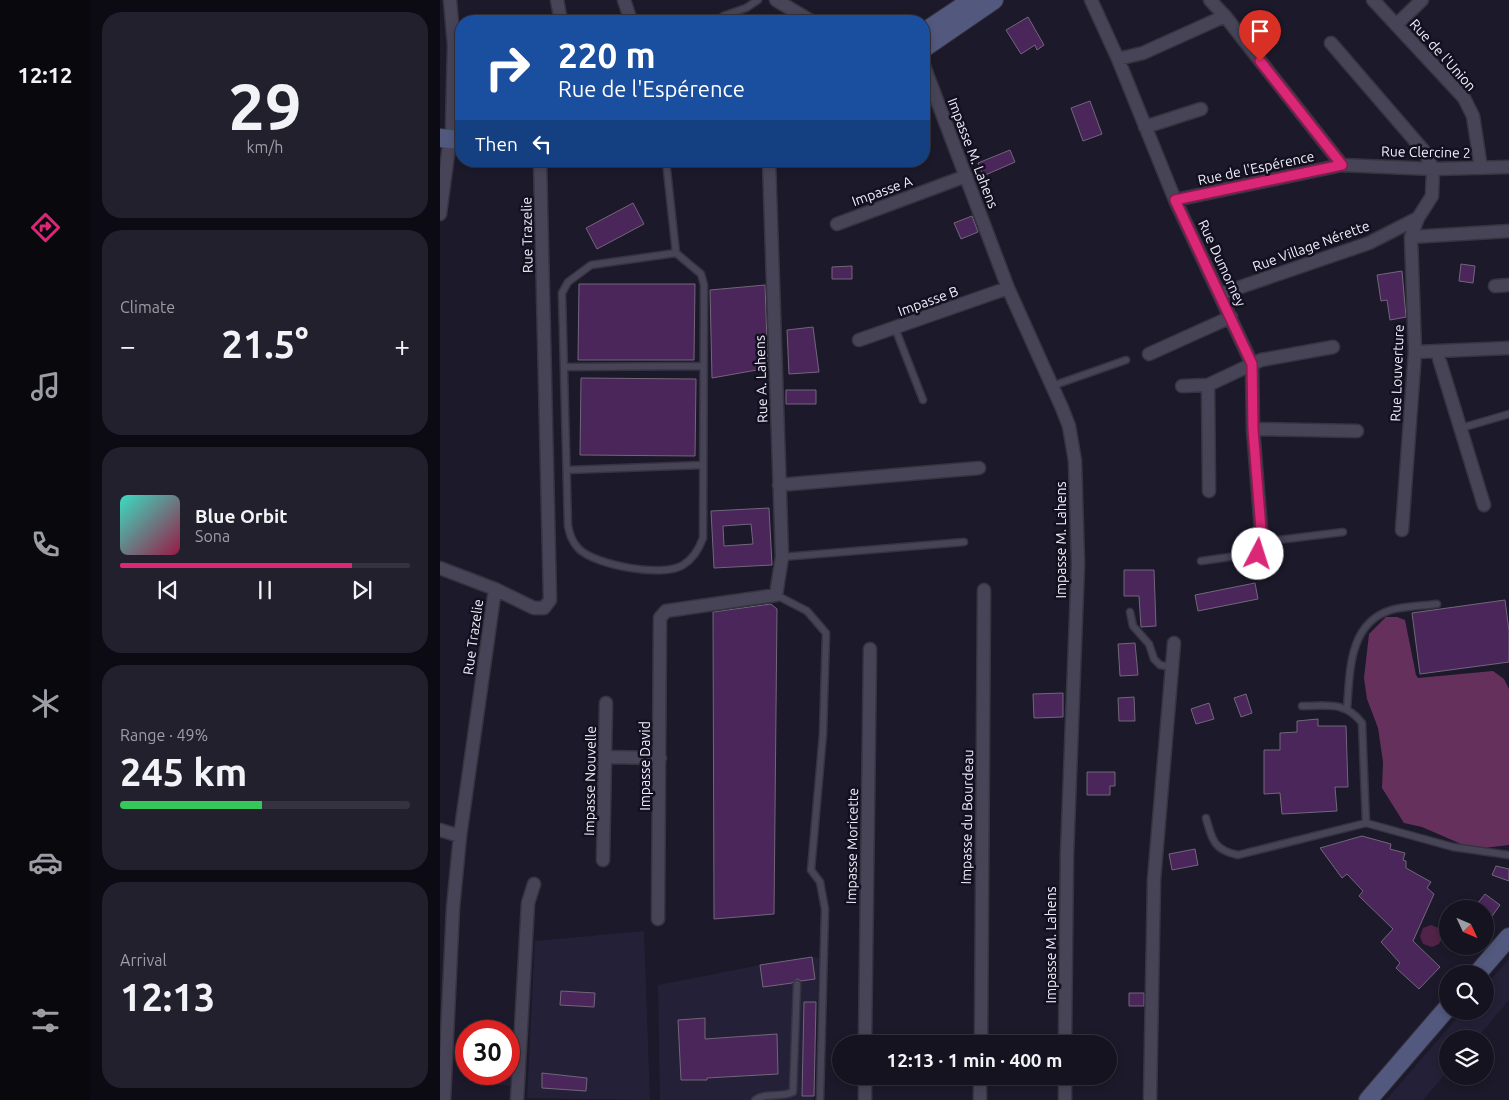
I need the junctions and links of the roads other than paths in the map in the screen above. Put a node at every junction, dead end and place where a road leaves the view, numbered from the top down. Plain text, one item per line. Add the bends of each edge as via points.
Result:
1 (450, 0) edge
2 (557, 0) edge
3 (624, 0) edge
4 (758, 0) edge
5 (776, 0) edge
6 (972, 0) edge
7 (994, 0) edge
8 (1090, 0) edge
9 (1210, 0) edge
10 (1373, 0) edge
11 (1422, 0) edge
12 (560, 15) edge
13 (629, 15) edge
14 (726, 15) edge
15 (801, 15) edge
16 (1225, 16) junction
17 (1396, 25) junction
18 (930, 28) edge
19 (1331, 43) dead end
20 (930, 44) edge
21 (1118, 59) junction
22 (930, 82) edge
23 (1201, 109) dead end
24 (1146, 127) junction
25 (451, 133) edge
26 (1342, 165) junction
27 (540, 167) edge
28 (667, 167) edge
29 (769, 167) edge
30 (1509, 167) edge
31 (1481, 168) junction
32 (1432, 169) junction
33 (966, 176) junction
34 (1175, 200) junction
35 (440, 214) edge
36 (1418, 218) junction
37 (837, 224) dead end
38 (1509, 231) edge
39 (1411, 237) junction
40 (676, 253) junction
41 (1495, 286) dead end
42 (1509, 286) edge
43 (1008, 288) junction
44 (1220, 294) junction
45 (1231, 317) junction
46 (896, 328) junction
47 (859, 340) dead end
48 (1333, 347) dead end
49 (1509, 348) edge
50 (1416, 352) junction
51 (1437, 352) junction
52 (1149, 354) dead end
53 (1126, 360) dead end
54 (1252, 364) junction
55 (703, 366) junction
56 (564, 367) junction
57 (1208, 385) junction
58 (1182, 386) dead end
59 (1051, 387) junction
60 (922, 400) dead end
61 (1509, 414) edge
62 (1461, 428) junction
63 (1253, 429) junction
64 (1356, 431) dead end
65 (703, 465) junction
66 (980, 468) dead end
67 (568, 470) junction
68 (779, 485) junction
69 (1209, 491) dead end
70 (1484, 505) dead end
71 (1402, 530) dead end
72 (1344, 532) dead end
73 (964, 542) dead end
74 (1260, 548) junction
75 (782, 557) junction
76 (1201, 561) dead end
77 (440, 568) edge
78 (495, 589) junction
79 (984, 590) dead end
80 (776, 595) junction
81 (1437, 604) dead end
82 (1130, 612) dead end
83 (1174, 643) dead end
84 (870, 649) dead end
85 (1171, 667) junction
86 (606, 703) dead end
87 (1302, 706) dead end
88 (1347, 708) junction
89 (605, 757) junction
90 (660, 758) junction
91 (1206, 818) dead end
92 (1366, 823) junction
93 (440, 830) edge
94 (460, 836) junction
95 (1509, 856) edge
96 (604, 860) dead end
97 (534, 884) dead end
98 (446, 915) edge
99 (658, 919) dead end
100 (1509, 937) edge
101 (1485, 965) edge
102 (797, 984) dead end
103 (1439, 1017) edge
104 (865, 1035) edge
105 (980, 1035) edge
106 (1065, 1035) edge
107 (865, 1085) edge
108 (980, 1085) edge
109 (1065, 1085) edge
110 (444, 1100) edge
111 (517, 1100) edge
112 (755, 1100) edge
113 (820, 1100) edge
114 (865, 1100) edge
115 (980, 1100) edge
116 (1065, 1100) edge
117 (1150, 1100) edge
118 (1368, 1100) edge

1 - 25 street via 454,45
2 - 12 street
3 - 13 street
4 - 14 lane
5 - 15 street
6 - 18 main road
7 - 20 main road
8 - 21 street, Rue Dumorney
9 - 16 street
10 - 17 street, Rue de l'Union
11 - 17 street
16 - 21 street via 1143,53
16 - 26 street
17 - 31 street, Rue de l'Union via 1464,98 1474,116
19 - 32 street via 1424,151
21 - 24 street, Rue Dumorney
22 - 33 street, Impasse M. Lahens
23 - 24 street
24 - 34 street, Rue Dumorney
25 - 35 street
26 - 32 street, Rue Clercine 2
26 - 34 street, Rue de l'Espérence
27 - 78 street, Rue Trazelie via 550,600 544,608 534,608
28 - 40 lane
29 - 68 street, Rue A. Lahens
30 - 31 street, Rue Clercine 2
31 - 32 street, Rue Clercine 2
32 - 36 street via 1432,196
33 - 37 street, Impasse A
33 - 43 street, Impasse M. Lahens
34 - 44 street, Rue Dumorney
36 - 39 street, Rue Louverture
36 - 44 street, Rue Village Nérette via 1369,243
38 - 39 street
39 - 50 street, Rue Louverture
40 - 55 lane via 701,274 704,285
40 - 56 lane via 591,265 568,282 562,292
41 - 42 street
43 - 46 street, Impasse B
43 - 59 street, Impasse M. Lahens
44 - 45 street, Rue Dumorney
45 - 52 street
45 - 54 street, Rue Dumorney
46 - 47 street, Impasse B
46 - 60 lane
48 - 54 street
49 - 51 street
50 - 51 street
50 - 71 street, Rue Louverture
51 - 62 street
53 - 59 lane
54 - 57 street
54 - 63 street, Rue Dumorney
55 - 56 lane
55 - 65 lane
56 - 67 lane
57 - 58 street
57 - 69 street
59 - 106 street, Impasse M. Lahens via 1062,408 1075,461 1077,555 1066,854
61 - 62 lane
62 - 70 street
63 - 64 street
63 - 74 street, Rue Dumorney
65 - 67 lane
65 - 67 lane via 703,538 698,551 683,566 666,572 645,571 592,558 580,550 570,538 568,526
66 - 68 street
68 - 75 street, Rue A. Lahens
72 - 74 lane
73 - 75 lane
74 - 76 lane
75 - 80 street, Rue A. Lahens
77 - 78 street
78 - 94 street, Rue Trazelie
79 - 105 street, Impasse du Bourdeau
80 - 90 street, Impasse David via 662,614
80 - 113 lane via 807,611 826,633 823,734 811,870 820,882 825,909
81 - 88 lane via 1380,614 1363,630 1352,656
82 - 85 lane via 1133,626 1149,644 1154,659 1160,665
83 - 85 street
84 - 104 street, Impasse Moricette
85 - 117 street via 1154,880
86 - 89 street, Impasse Nouvelle
87 - 88 lane
88 - 92 lane via 1362,723
89 - 90 street
89 - 96 street, Impasse Nouvelle
90 - 99 street, Impasse David
91 - 92 lane via 1211,839 1219,848 1238,854
92 - 95 lane via 1453,847
93 - 94 street
94 - 98 street, Rue Trazelie
97 - 111 street via 528,902
98 - 110 street, Rue Trazelie
100 - 101 main road
102 - 112 lane via 793,1092
103 - 118 main road
107 - 114 street
108 - 115 street
109 - 116 street

